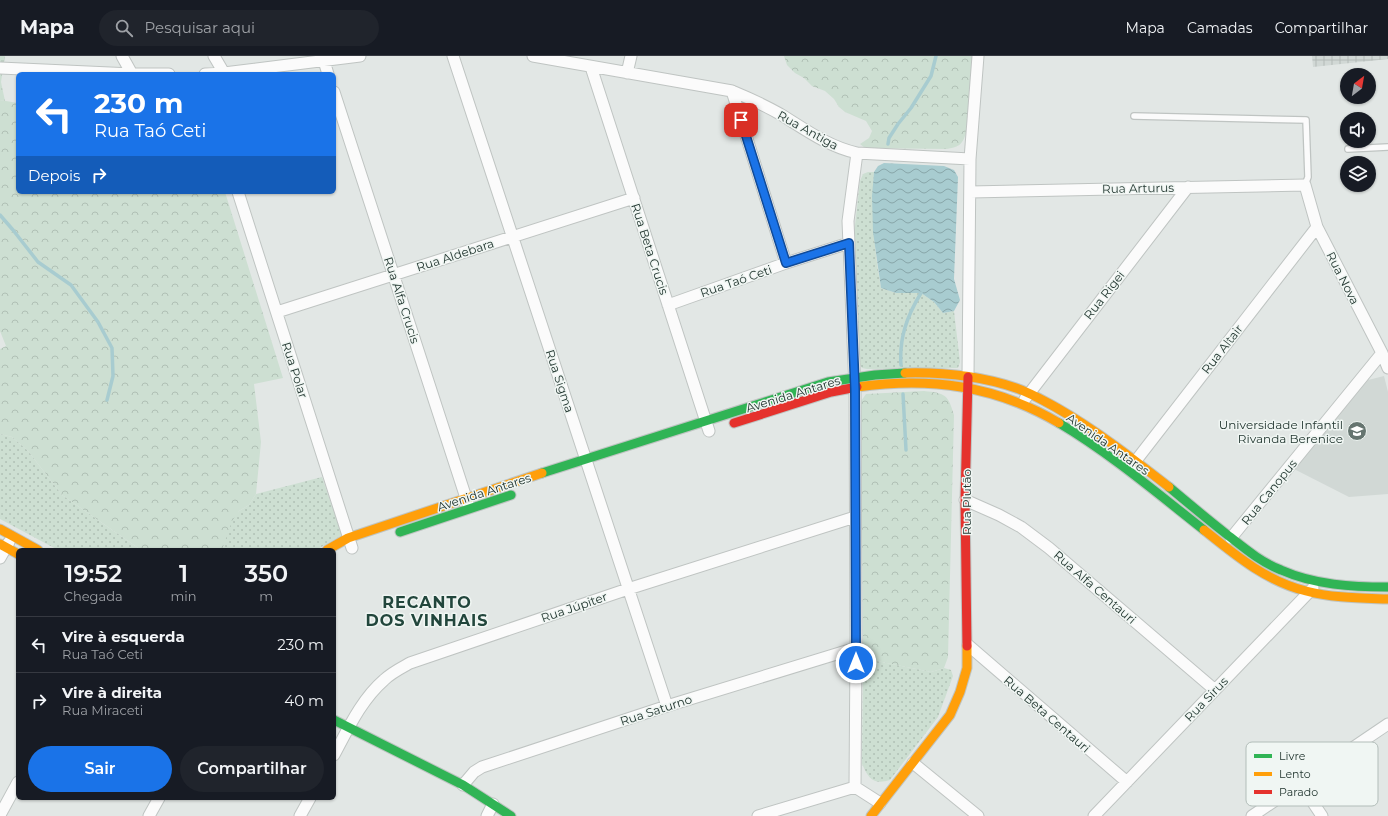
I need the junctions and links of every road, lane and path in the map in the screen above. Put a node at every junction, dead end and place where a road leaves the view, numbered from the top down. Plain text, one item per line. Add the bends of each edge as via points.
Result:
1 (122, 56) edge
2 (214, 56) edge
3 (360, 56) edge
4 (453, 56) edge
5 (533, 56) edge
6 (631, 56) edge
7 (978, 56) edge
8 (306, 59) edge
9 (324, 61) junction
10 (582, 63) edge
11 (0, 68) edge
12 (88, 72) edge
13 (131, 72) edge
14 (223, 72) edge
15 (230, 72) edge
16 (327, 72) edge
17 (627, 73) junction
18 (732, 91) junction
19 (336, 98) edge
20 (1134, 116) dead end
21 (1388, 147) edge
22 (1348, 149) dead end
23 (857, 153) junction
24 (970, 158) junction
25 (1305, 185) junction
26 (1188, 187) junction
27 (970, 192) junction
28 (239, 194) edge
29 (634, 198) junction
30 (1317, 227) junction
31 (512, 237) junction
32 (849, 243) junction
33 (786, 263) junction
34 (393, 275) junction
35 (668, 305) junction
36 (277, 312) junction
37 (1382, 353) junction
38 (1388, 368) edge
39 (855, 376) junction
40 (968, 376) junction
41 (968, 387) junction
42 (855, 389) junction
43 (1028, 394) junction
44 (1022, 404) junction
45 (712, 428) junction
46 (1135, 461) junction
47 (588, 467) junction
48 (1128, 470) junction
49 (522, 492) dead end
50 (966, 500) junction
51 (467, 503) junction
52 (855, 517) junction
53 (0, 529) edge
54 (12, 536) junction
55 (388, 536) dead end
56 (1232, 538) junction
57 (3, 546) edge
58 (350, 546) junction
59 (34, 548) edge
60 (336, 548) edge
61 (16, 553) edge
62 (0, 558) edge
63 (1267, 563) junction
64 (1263, 573) junction
65 (1319, 582) junction
66 (1388, 588) edge
67 (628, 589) junction
68 (1309, 592) junction
69 (1388, 599) edge
70 (968, 645) junction
71 (856, 648) junction
72 (1215, 690) junction
73 (667, 706) junction
74 (336, 720) edge
75 (1388, 724) edge
76 (350, 728) junction
77 (1361, 742) edge
78 (336, 752) edge
79 (913, 763) junction
80 (1127, 782) junction
81 (463, 785) junction
82 (16, 786) edge
83 (855, 787) junction
84 (158, 800) edge
85 (309, 800) edge
86 (880, 803) junction
87 (493, 804) junction
88 (1268, 806) edge
89 (1315, 806) edge
90 (0, 815) edge
91 (1256, 815) edge
92 (149, 816) edge
93 (300, 816) edge
94 (487, 816) edge
95 (510, 816) edge
96 (758, 816) edge
97 (871, 816) edge
98 (978, 816) edge
99 (1094, 816) edge
100 (1322, 816) edge

1 - 13 street
2 - 14 street
3 - 9 street
4 - 31 street, Rua Sigma
5 - 10 street, Rua Antiga
6 - 17 street
7 - 24 street, Rua Plutão
8 - 9 street
8 - 15 street
9 - 16 street
10 - 17 street, Rua Antiga
10 - 29 street, Rua Beta Crucis
11 - 12 street
17 - 18 street, Rua Antiga
18 - 23 street, Rua Antiga via 765,105 834,146
18 - 33 street
19 - 34 street, Rua Alfa Crucis
20 - 25 lane via 1306,120 1308,177
21 - 22 lane
23 - 24 street, Rua Antiga
23 - 32 street via 849,215
24 - 27 street, Rua Plutão
25 - 26 street, Rua Arturus
25 - 30 street, Rua Nova
26 - 27 street, Rua Arturus
26 - 43 street, Rua Rigei
27 - 40 street, Rua Plutão
28 - 36 street, Rua Polar
29 - 31 street, Rua Aldebara
29 - 35 street, Rua Beta Crucis
30 - 37 street, Rua Nova
30 - 46 street, Rua Altair
31 - 34 street, Rua Aldebara
31 - 47 street, Rua Sigma
32 - 33 street, Rua Taó Ceti
32 - 39 street
33 - 35 street, Rua Taó Ceti
34 - 36 street, Rua Aldebara
34 - 51 street, Rua Alfa Crucis
35 - 45 street, Rua Beta Crucis
36 - 58 street, Rua Polar
37 - 38 street, Rua Nova
37 - 56 street, Rua Canopus
39 - 40 main road, Avenida Antares via 912,372
39 - 42 street
39 - 45 main road, Avenida Antares via 828,382
40 - 41 main road, Rua Plutão
40 - 43 main road, Avenida Antares via 996,382
41 - 42 main road, Avenida Antares via 919,383
41 - 44 main road, Avenida Antares via 999,394
41 - 50 main road, Rua Plutão
42 - 45 main road, Avenida Antares via 831,393
42 - 52 street
43 - 44 street, Rua Rigei
43 - 46 main road, Avenida Antares via 1080,422
44 - 48 main road, Avenida Antares via 1075,433
45 - 47 main road, Avenida Antares
46 - 48 street, Rua Altair
46 - 56 main road, Avenida Antares
47 - 51 main road, Avenida Antares
47 - 67 street, Rua Sigma
48 - 64 main road, Avenida Antares via 1225,548
49 - 51 main road, Avenida Antares
50 - 70 main road, Rua Plutão
50 - 72 street, Rua Alfa Centauri via 999,515 1049,548
51 - 55 main road, Avenida Antares
51 - 58 main road, Avenida Antares
52 - 67 street, Rua Júpiter
52 - 71 street
53 - 54 main road
54 - 57 street
54 - 59 main road
56 - 63 main road, Avenida Antares
57 - 61 main road
57 - 62 street
58 - 60 main road, Avenida Antares
63 - 64 main road
63 - 65 main road, Avenida Antares via 1291,574
64 - 68 main road, Avenida Antares via 1289,586
65 - 66 main road, Avenida Antares via 1361,588
65 - 68 street, Rua Sirus
67 - 73 street, Rua Sigma
67 - 76 street, Rua Júpiter via 410,663 384,680 357,713
68 - 69 main road, Avenida Antares
68 - 72 street, Rua Sirus
70 - 79 main road, Rua Plutão via 967,668 955,707
70 - 80 street, Rua Beta Centauri
71 - 73 street, Rua Saturno
71 - 83 street
72 - 80 street, Rua Sirus
73 - 81 street, Rua Saturno via 482,767
74 - 76 main road
75 - 77 street
76 - 78 street, Rua Júpiter
76 - 81 main road
79 - 86 main road, Rua Plutão
79 - 98 street
80 - 99 street, Rua Sirus
81 - 87 main road
82 - 90 street
83 - 86 street
83 - 96 street
84 - 92 street
85 - 93 street
86 - 97 main road, Rua Plutão
87 - 94 street
87 - 95 main road
88 - 91 street
89 - 100 street

